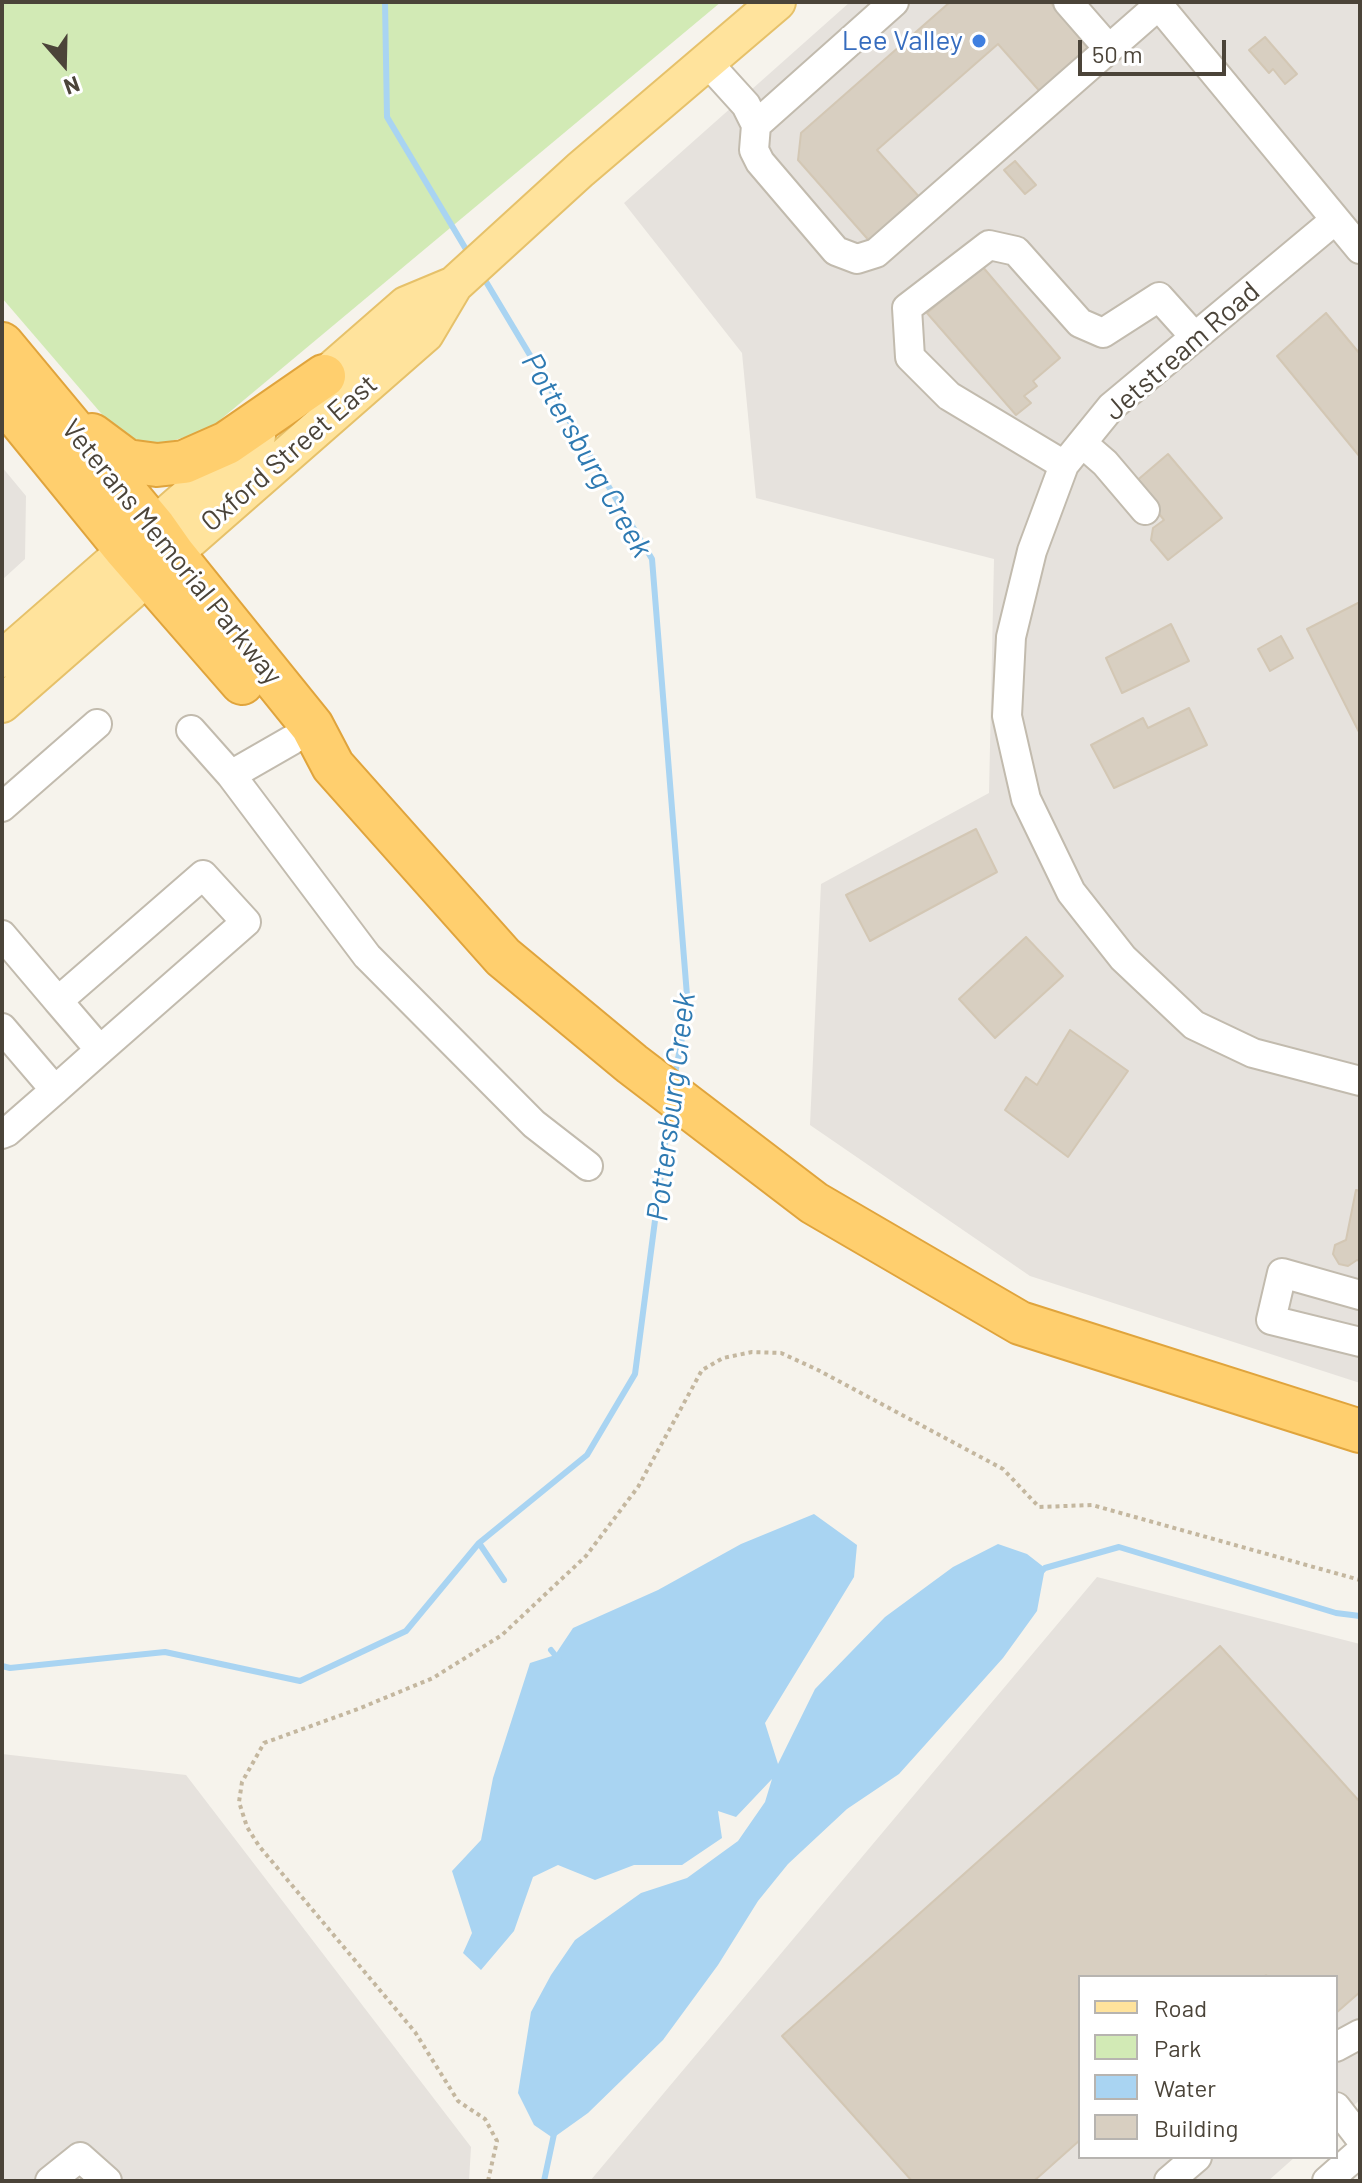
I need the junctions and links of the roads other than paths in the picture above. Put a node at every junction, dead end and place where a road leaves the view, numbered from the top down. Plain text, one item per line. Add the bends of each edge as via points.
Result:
1 (777, 2) edge
2 (894, 2) edge
3 (1068, 2) edge
4 (1157, 4) edge
5 (1109, 49) junction
6 (707, 62) junction
7 (756, 125) junction
8 (1335, 220) junction
9 (1360, 249) edge
10 (454, 285) junction
11 (1195, 337) junction
12 (2, 344) edge
13 (324, 376) junction
14 (2, 398) edge
15 (56, 408) junction
16 (1082, 443) junction
17 (1064, 465) junction
18 (1145, 510) dead end
19 (151, 552) junction
20 (2, 659) edge
21 (2, 704) edge
22 (97, 724) dead end
23 (191, 730) dead end
24 (292, 740) junction
25 (333, 766) junction
26 (231, 775) junction
27 (2, 807) edge
28 (2, 935) edge
29 (58, 1001) junction
30 (2, 1028) edge
31 (100, 1050) junction
32 (1360, 1081) edge
33 (55, 1090) junction
34 (2, 1134) edge
35 (588, 1166) dead end
36 (1360, 1295) edge
37 (1360, 1342) edge
38 (1360, 1431) edge
39 (1360, 2034) edge
40 (1338, 2046) edge
41 (1338, 2110) edge
42 (1360, 2138) edge
43 (1360, 2152) edge
44 (1195, 2159) edge
45 (50, 2181) edge
46 (107, 2181) edge
47 (1169, 2181) edge
48 (1327, 2181) edge

1 - 6 main road, Oxford Street East
2 - 7 street
3 - 5 street
4 - 5 street
4 - 8 street
5 - 7 street via 876,253 857,259 836,251 760,162 754,150
6 - 7 street via 746,105
6 - 10 main road, Oxford Street East
8 - 9 street
8 - 11 street, Jetstream Road
10 - 13 main road, Oxford Street East via 406,305
10 - 19 main road, Oxford Street East via 425,334
11 - 16 street, Jetstream Road via 1111,407
11 - 17 street via 1159,297 1103,333 1080,323 1016,251 989,245 907,308 910,357 960,403
12 - 15 highway, Veterans Memorial Parkway
13 - 15 highway via 227,443 184,462 127,461
13 - 19 main road, Oxford Street East
14 - 19 highway, Veterans Memorial Parkway
15 - 19 highway, Veterans Memorial Parkway
16 - 17 street, Jetstream Road
16 - 18 street
17 - 32 street, Jetstream Road via 1032,551 1011,637 1007,716 1032,812 1071,892 1123,958 1194,1025 1253,1053
19 - 20 main road, Oxford Street East
19 - 21 main road, Oxford Street East
19 - 24 highway, Veterans Memorial Parkway
19 - 25 highway, Veterans Memorial Parkway via 312,726
22 - 27 street
23 - 26 street
24 - 25 highway, Veterans Memorial Parkway
24 - 26 street
25 - 38 highway, Veterans Memorial Parkway via 503,957 814,1203 1020,1323
26 - 35 street via 367,956 534,1124
28 - 29 street
29 - 31 street
29 - 31 street via 203,875 246,922
30 - 33 street
31 - 33 street
33 - 34 street
36 - 37 street via 1282,1273 1271,1320
39 - 40 street
41 - 42 street
43 - 48 street
44 - 47 street
45 - 46 street via 80,2157

